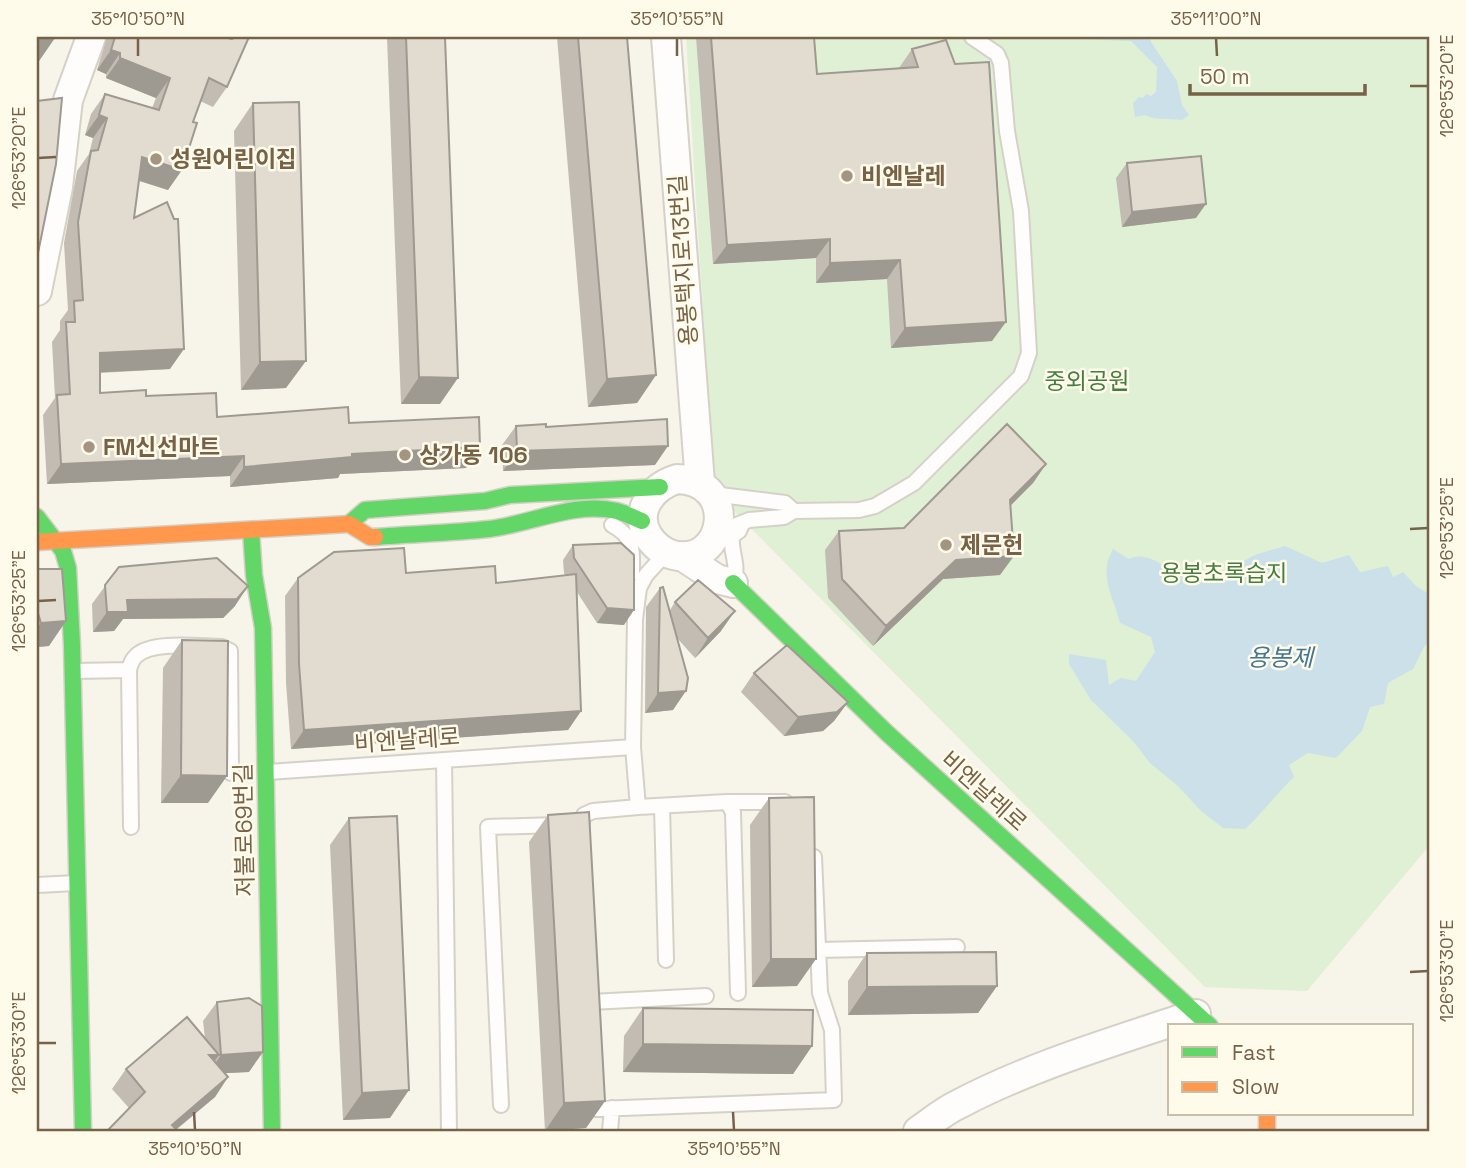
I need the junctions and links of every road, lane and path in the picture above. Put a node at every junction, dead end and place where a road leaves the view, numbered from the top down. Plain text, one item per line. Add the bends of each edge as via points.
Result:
1 (91, 37) edge
2 (666, 37) edge
3 (972, 37) edge
4 (68, 100) junction
5 (37, 102) edge
6 (37, 291) edge
7 (660, 486) junction
8 (706, 489) junction
9 (794, 511) junction
10 (37, 517) edge
11 (486, 518) dead end
12 (642, 521) junction
13 (742, 523) junction
14 (352, 526) junction
15 (251, 530) junction
16 (370, 537) junction
17 (714, 537) junction
18 (55, 541) junction
19 (37, 542) edge
20 (674, 554) junction
21 (632, 564) junction
22 (733, 583) junction
23 (635, 619) junction
24 (128, 670) junction
25 (73, 671) junction
26 (633, 747) junction
27 (444, 761) junction
28 (266, 772) junction
29 (231, 774) dead end
30 (727, 802) junction
31 (798, 802) edge
32 (662, 806) junction
33 (638, 807) junction
34 (131, 827) dead end
35 (814, 848) edge
36 (77, 884) junction
37 (37, 885) edge
38 (957, 947) dead end
39 (818, 950) junction
40 (666, 960) dead end
41 (589, 974) edge
42 (738, 993) dead end
43 (706, 996) dead end
44 (1203, 1020) edge
45 (1168, 1030) edge
46 (595, 1082) edge
47 (501, 1105) dead end
48 (612, 1108) junction
49 (83, 1131) edge
50 (272, 1131) edge
51 (449, 1131) edge
52 (610, 1131) edge
53 (918, 1131) edge

1 - 4 street
2 - 8 street, 용봉택지로13번길
3 - 9 lane via 997,54 1001,63 1021,211 1026,363 1021,376 914,483 895,496 859,510
4 - 5 street
4 - 6 street via 58,187
7 - 8 street via 677,479
7 - 12 street via 648,499
7 - 14 street via 365,510
8 - 9 lane via 785,503
8 - 17 street via 720,516
9 - 13 lane via 784,517
10 - 18 street
11 - 14 lane
12 - 16 street via 596,508 487,529
12 - 20 street via 655,545
12 - 21 lane
13 - 17 lane
13 - 22 lane via 732,536 738,572
14 - 15 street
14 - 16 street
15 - 18 street
15 - 28 street, 저불로69번길 via 263,628
16 - 21 lane via 383,545 509,540 551,525 604,523 624,532 631,542
17 - 20 street via 704,550
17 - 22 street
18 - 19 street
18 - 25 street via 68,568
20 - 22 street
20 - 23 lane via 639,588
21 - 23 lane via 631,610
22 - 44 street, 비엔날레로 via 895,741
23 - 26 lane
24 - 25 lane
24 - 29 lane via 133,657 160,646 230,650
24 - 34 lane
25 - 36 street
26 - 27 lane, 비엔날레로
26 - 33 lane
27 - 28 lane, 비엔날레로
27 - 51 lane
28 - 50 street, 저불로69번길
30 - 31 lane
30 - 32 lane
30 - 42 lane via 733,812
32 - 33 lane
32 - 40 lane
33 - 47 lane via 593,811 584,815 580,831 488,827
35 - 39 lane
36 - 37 lane
36 - 49 street
38 - 39 lane
39 - 48 lane via 820,993 832,1030 835,1100
41 - 43 lane via 591,1008
45 - 53 street via 1076,1055 1009,1081 956,1105
46 - 48 lane via 596,1109
48 - 52 lane

